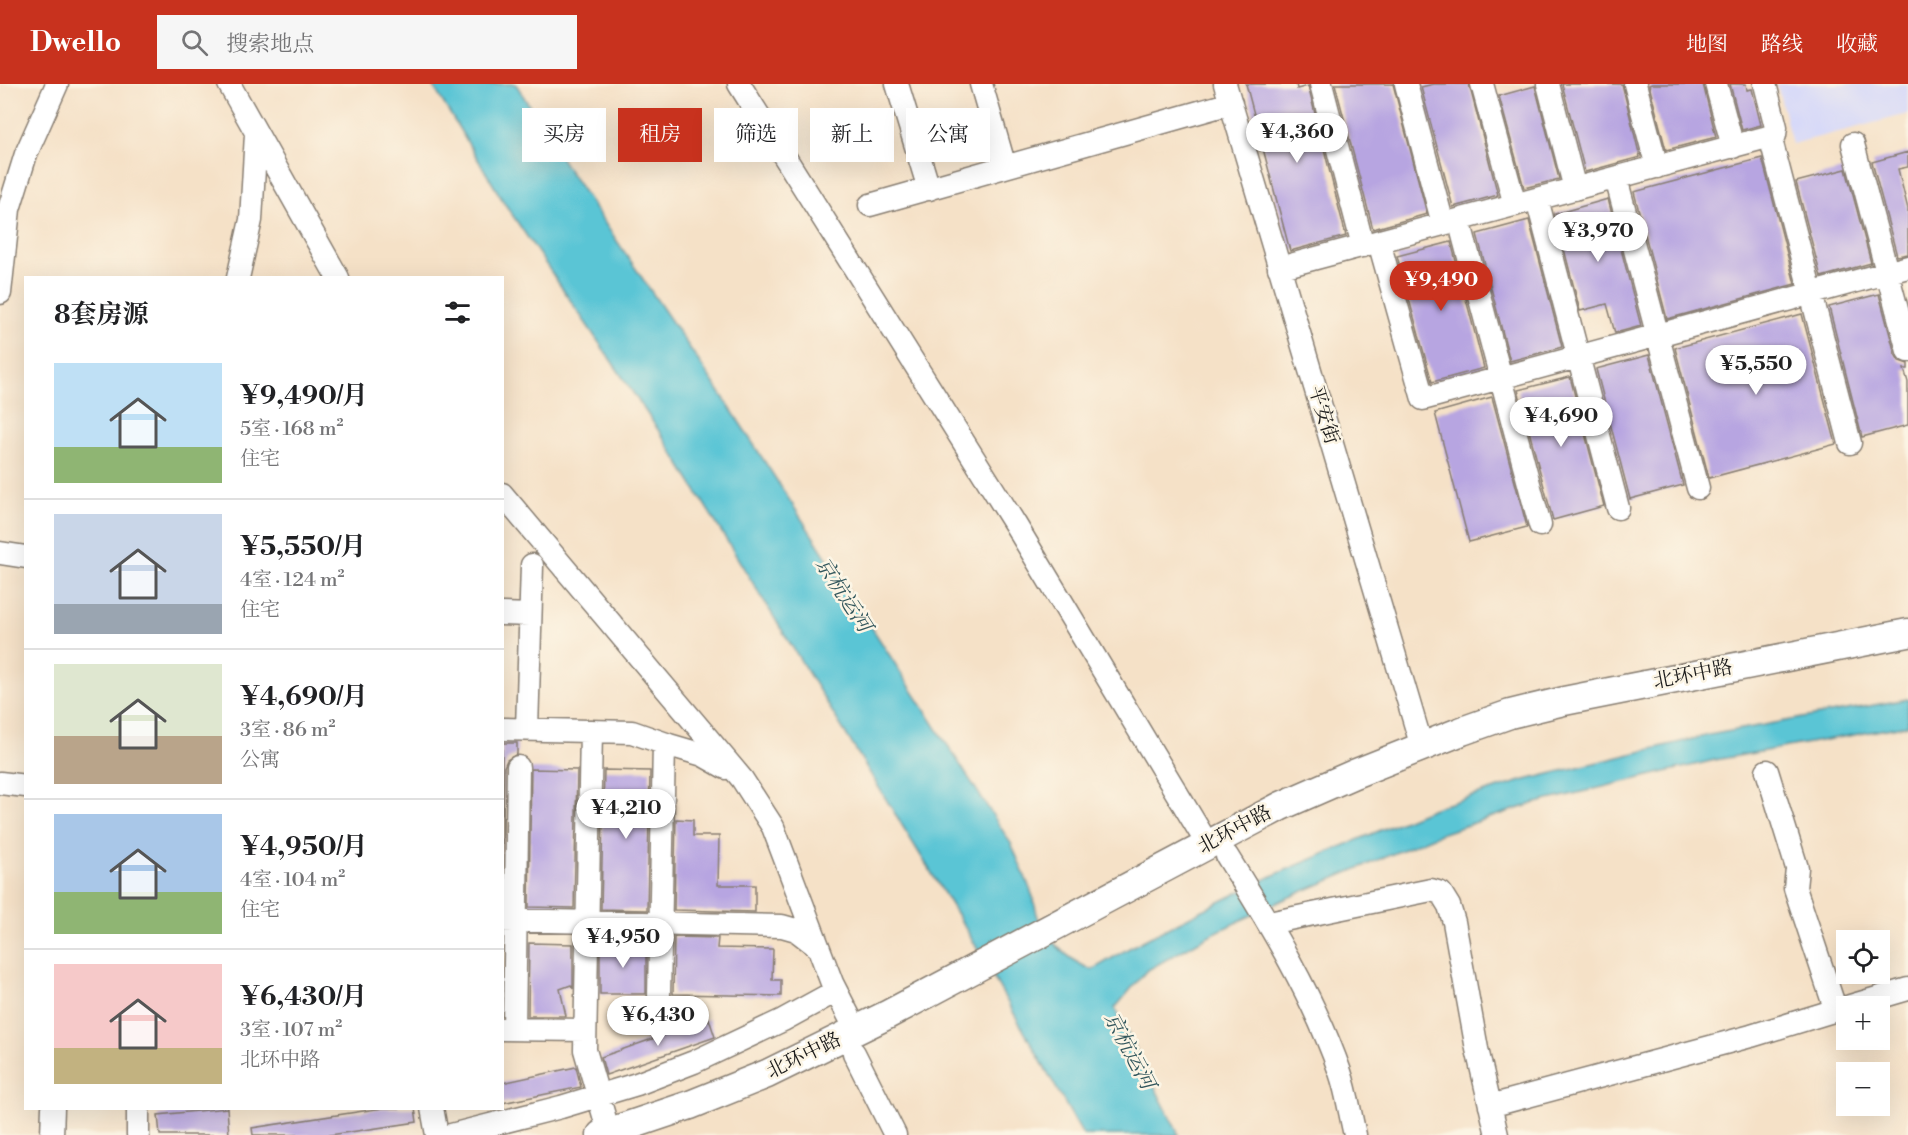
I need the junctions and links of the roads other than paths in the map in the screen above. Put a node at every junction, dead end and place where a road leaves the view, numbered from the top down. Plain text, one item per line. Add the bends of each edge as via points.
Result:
1 (57, 84) edge
2 (229, 84) edge
3 (739, 84) edge
4 (897, 84) edge
5 (981, 84) edge
6 (1321, 84) edge
7 (1406, 84) edge
8 (1482, 84) edge
9 (1548, 84) edge
10 (1635, 84) edge
11 (1716, 84) edge
12 (1765, 84) edge
13 (1228, 94) edge
14 (256, 134) junction
15 (1770, 136) junction
16 (1853, 144) dead end
17 (1733, 147) junction
18 (1005, 167) junction
19 (1657, 167) junction
20 (1616, 178) junction
21 (929, 189) junction
22 (1575, 189) junction
23 (1537, 199) junction
24 (870, 205) dead end
25 (1515, 205) junction
26 (1451, 222) junction
27 (1371, 244) junction
28 (1279, 268) junction
29 (1898, 270) edge
30 (238, 276) edge
31 (337, 276) edge
32 (0, 293) edge
33 (1811, 293) junction
34 (1657, 335) junction
35 (1908, 351) edge
36 (1578, 357) junction
37 (1501, 378) junction
38 (1850, 443) dead end
39 (1698, 488) dead end
40 (504, 496) edge
41 (1618, 508) dead end
42 (1540, 525) dead end
43 (0, 552) edge
44 (24, 557) edge
45 (532, 565) dead end
46 (504, 614) edge
47 (530, 615) junction
48 (1908, 633) edge
49 (1908, 653) edge
50 (504, 729) edge
51 (527, 729) junction
52 (591, 730) junction
53 (664, 744) junction
54 (1422, 747) junction
55 (518, 767) dead end
56 (1767, 771) dead end
57 (742, 778) junction
58 (0, 783) edge
59 (24, 786) edge
60 (1217, 850) junction
61 (509, 920) edge
62 (587, 922) junction
63 (661, 923) junction
64 (1269, 923) junction
65 (818, 946) junction
66 (1908, 989) edge
67 (836, 991) junction
68 (659, 996) dead end
69 (1839, 996) edge
70 (1884, 996) edge
71 (1836, 1010) edge
72 (508, 1029) edge
73 (585, 1030) junction
74 (855, 1042) junction
75 (598, 1095) junction
76 (1490, 1106) junction
77 (53, 1110) edge
78 (138, 1110) edge
79 (432, 1110) edge
80 (605, 1134) edge
81 (52, 1135) edge
82 (138, 1135) edge
83 (437, 1135) edge
84 (451, 1135) edge
85 (660, 1135) edge
86 (895, 1135) edge
87 (1355, 1135) edge
88 (1497, 1135) edge

1 - 32 street via 26,154 9,209
2 - 14 street
3 - 60 street
4 - 21 street
5 - 18 street
6 - 27 street
7 - 26 street
8 - 25 street
9 - 22 street
10 - 19 street
11 - 17 street
12 - 15 street via 1776,127 1775,135
13 - 18 street
13 - 28 street, 平安街
14 - 30 street via 250,220
14 - 31 street
15 - 17 street
15 - 33 street
16 - 29 street
17 - 19 street
18 - 21 street
19 - 20 street
20 - 22 street
20 - 34 street
21 - 24 street
22 - 23 street
23 - 25 street
23 - 36 street
25 - 26 street
26 - 27 street
26 - 37 street
27 - 28 street
27 - 37 street via 1423,399
28 - 54 street, 平安街
29 - 33 street
29 - 35 street
33 - 34 street
33 - 38 street
34 - 36 street
34 - 39 street
36 - 37 street
36 - 41 street
37 - 42 street
40 - 57 street
43 - 44 street
45 - 47 street
46 - 47 street
47 - 51 street
48 - 54 main road, 北环中路 via 1564,701 1510,714
49 - 60 main road, 北环中路 via 1646,703 1515,733
50 - 51 street
51 - 52 street
52 - 53 street via 632,732
52 - 62 street
53 - 57 street via 704,755
53 - 63 street
54 - 60 main road, 北环中路 via 1281,806
55 - 61 street
56 - 69 street via 1797,867 1795,888
57 - 65 street via 773,827
58 - 59 street
60 - 64 street
60 - 74 main road, 北环中路
61 - 62 street
61 - 72 street
62 - 63 street
62 - 73 street
63 - 65 street via 782,926 796,930
63 - 68 street
64 - 76 street via 1431,890 1441,893 1454,922
64 - 87 street via 1326,1035 1341,1075
65 - 67 street
66 - 70 street
67 - 74 street
67 - 75 street via 694,1062
71 - 76 street
72 - 73 street
73 - 75 street via 585,1050
74 - 80 main road, 北环中路
74 - 85 main road, 北环中路 via 775,1092
74 - 86 street
75 - 80 street
75 - 84 street
76 - 88 street
77 - 81 street
78 - 82 street
79 - 83 street

